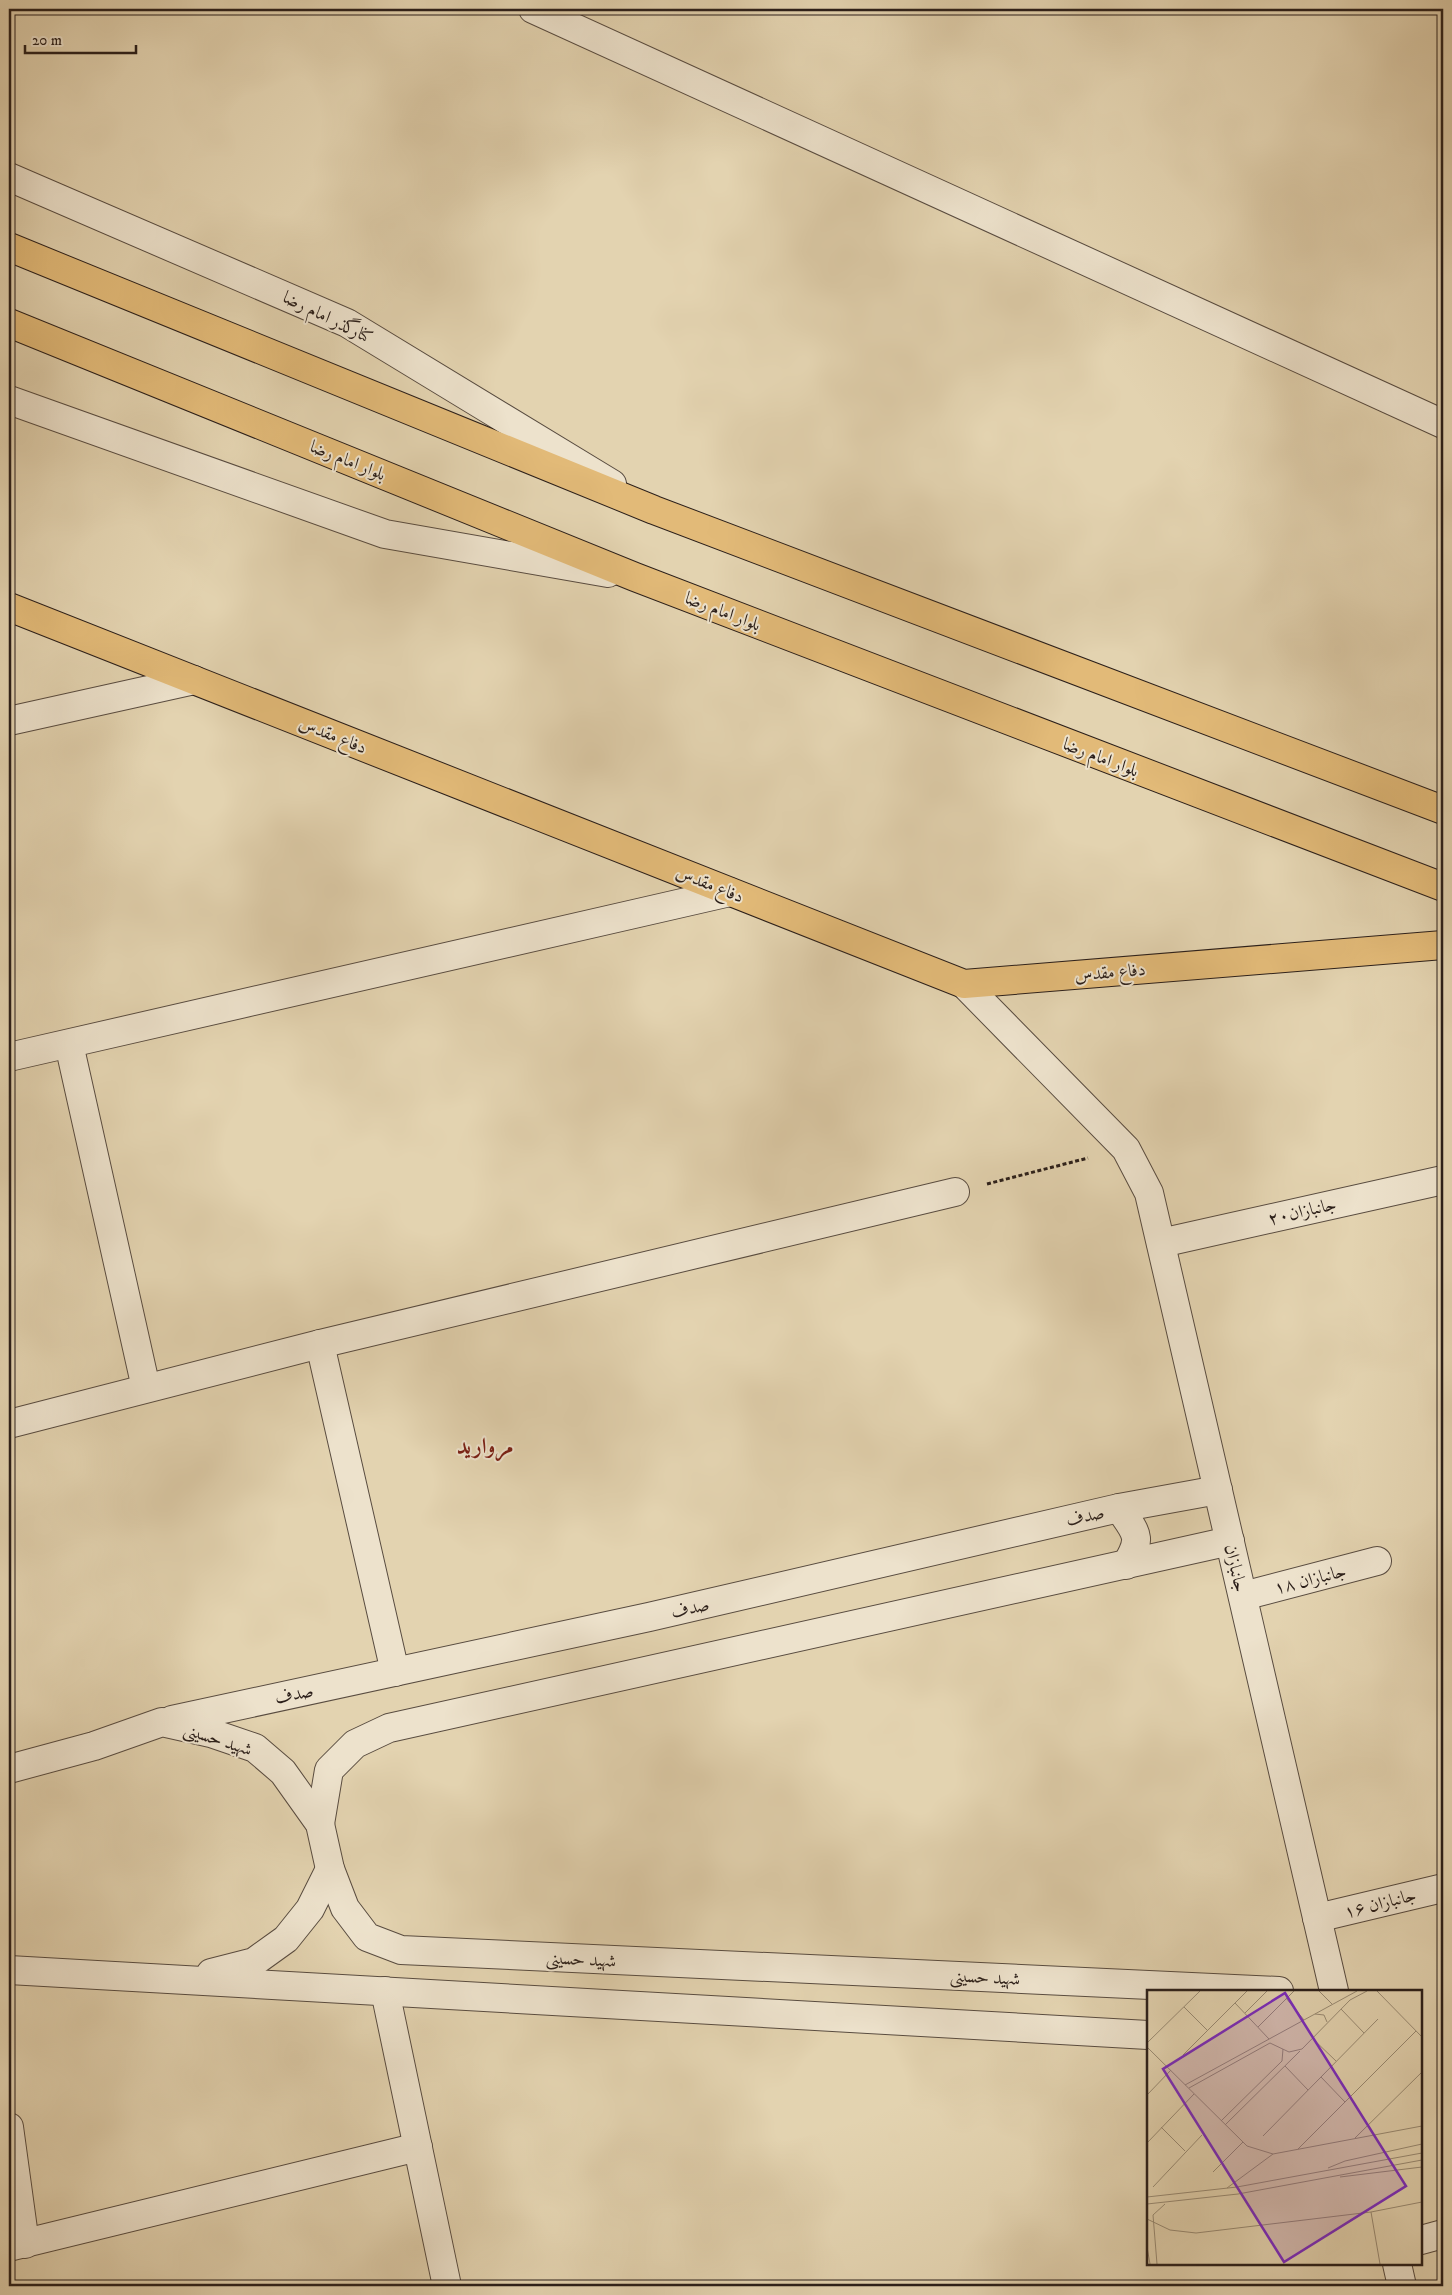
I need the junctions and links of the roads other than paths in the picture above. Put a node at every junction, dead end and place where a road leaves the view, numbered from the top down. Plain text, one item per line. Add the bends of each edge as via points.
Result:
1 (533, 9) edge
2 (9, 177) edge
3 (9, 247) edge
4 (9, 323) edge
5 (9, 400) edge
6 (1443, 424) edge
7 (654, 510) junction
8 (635, 577) junction
9 (9, 607) edge
10 (194, 680) junction
11 (9, 721) edge
12 (1443, 810) edge
13 (1443, 887) edge
14 (730, 892) junction
15 (1443, 945) edge
16 (964, 984) junction
17 (69, 1044) junction
18 (9, 1058) edge
19 (1443, 1180) edge
20 (955, 1192) road end
21 (1161, 1243) junction
22 (320, 1344) junction
23 (146, 1388) junction
24 (9, 1424) edge
25 (1218, 1490) junction
26 (1119, 1508) junction
27 (1230, 1541) junction
28 (1377, 1561) dead end
29 (1126, 1565) junction
30 (1242, 1596) junction
31 (395, 1672) junction
32 (162, 1722) junction
33 (10, 1765) edge
34 (320, 1824) junction
35 (330, 1868) junction
36 (1443, 1888) edge
37 (1317, 1918) junction
38 (9, 1970) edge
39 (185, 1980) junction
40 (1247, 1990) edge
41 (1334, 1990) edge
42 (385, 1991) junction
43 (1147, 2035) edge
44 (9, 2127) edge
45 (418, 2147) junction
46 (1443, 2234) edge
47 (1422, 2240) edge
48 (17, 2245) edge
49 (1397, 2265) edge
50 (446, 2286) edge
51 (1402, 2286) edge

1 - 6 street
2 - 7 street, کنارگذر امام رضا via 347,323
3 - 7 main road
4 - 8 main road, بلوار امام رضا
5 - 8 street via 385,534
7 - 12 main road
8 - 13 main road, بلوار امام رضا
9 - 10 main road, دفاع مقدس
10 - 11 street
10 - 14 main road, دفاع مقدس
14 - 16 main road, دفاع مقدس
14 - 17 street
15 - 16 main road, دفاع مقدس
16 - 21 street, جانبازان via 1126,1149 1149,1193
17 - 18 street
17 - 23 street
19 - 21 street, جانبازان۲۰
20 - 22 street
21 - 25 street, جانبازان
22 - 23 street
22 - 31 street
23 - 24 street
25 - 26 street, صدف
25 - 27 street, جانبازان
26 - 29 street via 1134,1530 1137,1547
26 - 31 street, صدف
27 - 29 street
27 - 30 street, جانبازان
28 - 30 street, ۱۸ جانبازان
29 - 34 street via 389,1728 355,1744 329,1770
30 - 37 street, جانبازان
31 - 32 street, صدف
32 - 33 street, شهید حسینی via 94,1746
32 - 34 street, شهید حسینی via 211,1733 255,1748 283,1772
34 - 35 street, شهید حسینی
35 - 39 street via 310,1909 286,1939 254,1962
35 - 40 street, شهید حسینی via 344,1908 367,1937 401,1950
36 - 37 street, جانبازان ۱۶
37 - 41 street, جانبازان
38 - 39 street
39 - 42 street
42 - 43 street
42 - 45 street
44 - 48 street
45 - 48 street
45 - 50 street
46 - 47 street
49 - 51 street

